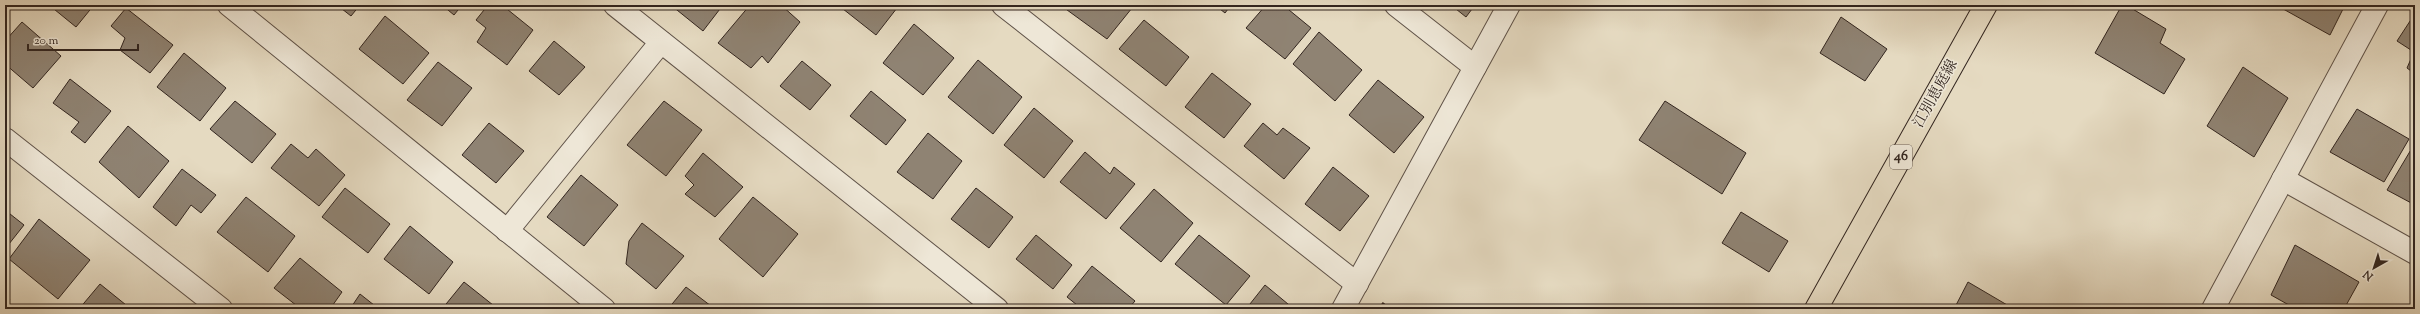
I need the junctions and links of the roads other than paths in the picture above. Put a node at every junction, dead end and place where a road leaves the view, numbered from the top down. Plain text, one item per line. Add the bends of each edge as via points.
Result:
1 (229, 5) edge
2 (615, 5) edge
3 (1003, 5) edge
4 (1396, 5) edge
5 (1509, 5) edge
6 (1986, 5) edge
7 (2377, 5) edge
8 (661, 42) junction
9 (1475, 67) junction
10 (5, 138) edge
11 (2283, 179) junction
12 (507, 231) junction
13 (2415, 253) edge
14 (1357, 284) junction
15 (221, 309) edge
16 (604, 309) edge
17 (997, 309) edge
18 (1343, 309) edge
19 (1816, 309) edge
20 (2213, 309) edge

1 - 12 street
2 - 8 street
3 - 14 street
4 - 9 street
5 - 9 street
6 - 19 main road, 江別恵庭線 / 46
7 - 11 street
8 - 12 street
8 - 17 street
9 - 14 street
10 - 15 street
11 - 13 street
11 - 20 street
12 - 16 street
14 - 18 street

